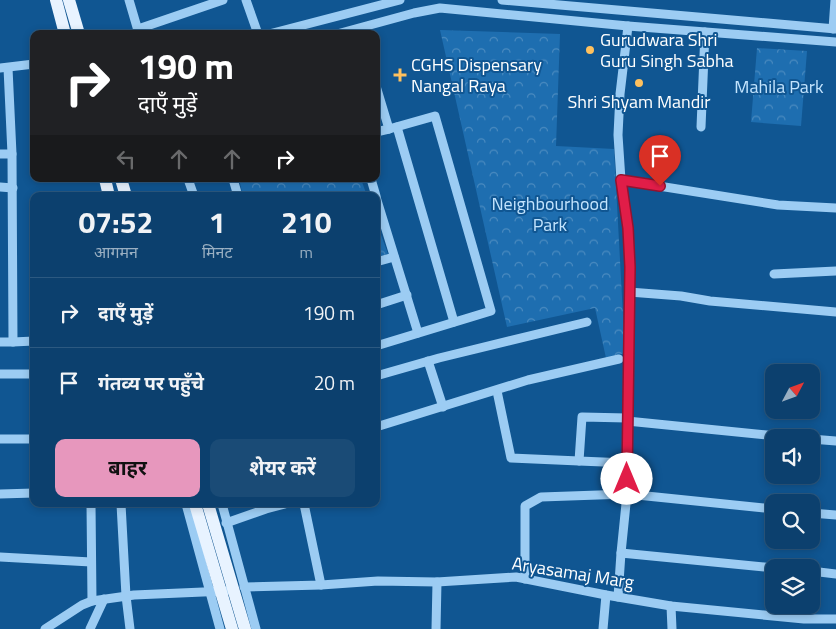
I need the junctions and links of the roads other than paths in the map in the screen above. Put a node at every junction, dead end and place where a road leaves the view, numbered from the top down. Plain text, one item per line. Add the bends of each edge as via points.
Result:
1 (56, 0) edge
2 (69, 0) edge
3 (128, 0) edge
4 (224, 0) edge
5 (246, 0) edge
6 (400, 0) edge
7 (502, 0) edge
8 (835, 0) edge
9 (211, 2) edge
10 (440, 4) edge
11 (628, 26) junction
12 (834, 29) edge
13 (64, 30) edge
14 (78, 30) edge
15 (138, 30) edge
16 (141, 30) edge
17 (257, 30) edge
18 (284, 30) edge
19 (363, 30) edge
20 (705, 32) junction
21 (836, 42) edge
22 (30, 65) edge
23 (4, 68) edge
24 (380, 97) edge
25 (701, 127) dead end
26 (393, 128) junction
27 (380, 131) edge
28 (0, 154) edge
29 (12, 154) junction
30 (621, 180) junction
31 (0, 187) edge
32 (12, 188) junction
33 (836, 208) edge
34 (380, 210) edge
35 (394, 257) junction
36 (380, 261) edge
37 (836, 271) edge
38 (774, 274) dead end
39 (629, 292) junction
40 (407, 295) junction
41 (380, 303) edge
42 (836, 312) edge
43 (454, 322) junction
44 (587, 322) dead end
45 (418, 333) junction
46 (30, 341) edge
47 (0, 342) edge
48 (13, 342) junction
49 (380, 345) edge
50 (619, 359) dead end
51 (428, 361) junction
52 (0, 374) edge
53 (30, 374) edge
54 (380, 375) edge
55 (497, 390) junction
56 (443, 407) junction
57 (627, 420) junction
58 (380, 425) edge
59 (765, 435) edge
60 (0, 439) edge
61 (30, 439) edge
62 (820, 440) edge
63 (836, 441) edge
64 (579, 462) junction
65 (627, 463) junction
66 (30, 493) edge
67 (0, 494) edge
68 (627, 494) junction
69 (90, 507) edge
70 (122, 507) edge
71 (187, 507) edge
72 (196, 507) edge
73 (209, 507) edge
74 (223, 507) edge
75 (271, 507) edge
76 (305, 507) edge
77 (765, 508) edge
78 (820, 514) edge
79 (836, 515) edge
80 (226, 523) junction
81 (620, 553) junction
82 (0, 556) edge
83 (91, 562) junction
84 (765, 567) edge
85 (820, 572) edge
86 (836, 574) edge
87 (525, 579) junction
88 (437, 582) junction
89 (321, 585) junction
90 (244, 589) junction
91 (210, 592) junction
92 (606, 595) junction
93 (126, 596) junction
94 (618, 597) junction
95 (104, 599) junction
96 (92, 601) junction
97 (671, 606) junction
98 (836, 619) edge
99 (45, 629) edge
100 (90, 629) edge
101 (130, 629) edge
102 (220, 629) edge
103 (232, 629) edge
104 (245, 629) edge
105 (256, 629) edge
106 (436, 629) edge
107 (604, 629) edge
108 (672, 629) edge

1 - 13 main road
2 - 14 main road
3 - 15 street
4 - 9 street
5 - 17 street
6 - 18 street
7 - 12 street
8 - 12 street
9 - 16 street
10 - 11 street
10 - 19 street
11 - 20 street
11 - 30 street via 618,135
20 - 21 street
20 - 25 street
22 - 23 street
23 - 29 street
24 - 26 street
26 - 27 street
26 - 43 street
26 - 43 street via 435,116 491,311
28 - 29 street
29 - 32 street
30 - 33 street via 778,204
30 - 39 street via 628,228
31 - 32 street
32 - 48 street
34 - 35 street
35 - 36 street
35 - 40 street
37 - 38 street
39 - 42 street
39 - 57 street
40 - 41 street
40 - 45 street
43 - 45 street
44 - 51 street
45 - 49 street
46 - 48 street
47 - 48 street
50 - 55 street
51 - 54 street
51 - 56 street
52 - 53 street
55 - 56 street
55 - 64 street via 511,458
56 - 58 street
57 - 59 street
57 - 64 street via 582,417
57 - 65 street
60 - 61 street
62 - 63 street
64 - 65 street
65 - 68 street
66 - 67 street
68 - 77 street
68 - 81 street
68 - 87 street via 541,497 525,506
69 - 83 street
70 - 93 street
71 - 91 street
72 - 103 main road, bridge
73 - 104 main road, bridge
74 - 80 street
75 - 80 street
76 - 89 street
78 - 79 street
80 - 90 street
81 - 84 street
81 - 94 street
82 - 83 street
83 - 96 street
85 - 86 street
87 - 88 street, Aryasamaj Marg
87 - 92 street, Aryasamaj Marg
88 - 89 street, Aryasamaj Marg via 378,581
88 - 106 street
89 - 90 street, Aryasamaj Marg
90 - 91 street, Aryasamaj Marg
90 - 105 street
91 - 93 street, Aryasamaj Marg
91 - 102 street
92 - 94 street, Aryasamaj Marg
92 - 107 street
93 - 95 street, Aryasamaj Marg
93 - 101 street
94 - 97 street, Aryasamaj Marg
95 - 96 street, Aryasamaj Marg
95 - 100 street
96 - 99 street, Aryasamaj Marg
97 - 98 street, Aryasamaj Marg via 804,619
97 - 108 street

